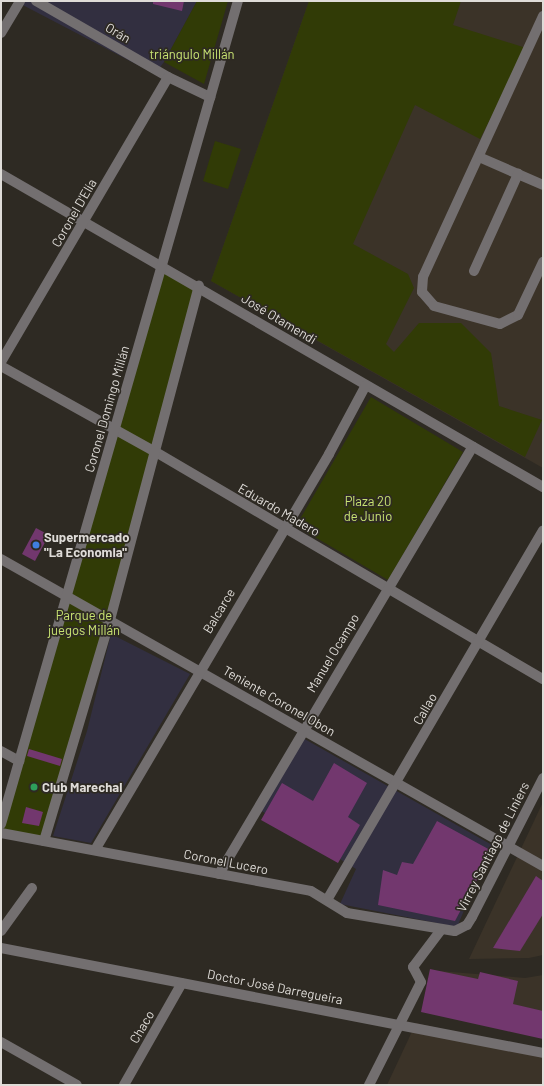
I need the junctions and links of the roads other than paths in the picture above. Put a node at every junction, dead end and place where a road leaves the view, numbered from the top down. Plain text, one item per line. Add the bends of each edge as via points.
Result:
1 (20, 1) edge
2 (36, 1) edge
3 (238, 1) edge
4 (542, 20) edge
5 (1, 33) edge
6 (168, 77) junction
7 (210, 96) junction
8 (479, 157) junction
9 (1, 174) edge
10 (518, 174) junction
11 (543, 185) edge
12 (84, 221) junction
13 (543, 262) edge
14 (161, 266) junction
15 (474, 270) dead end
16 (199, 286) junction
17 (1, 362) edge
18 (1, 366) edge
19 (366, 385) junction
20 (115, 430) junction
21 (473, 447) junction
22 (154, 451) junction
23 (543, 487) edge
24 (283, 529) junction
25 (543, 530) edge
26 (1, 559) edge
27 (388, 587) junction
28 (67, 597) junction
29 (110, 620) junction
30 (479, 643) junction
31 (199, 670) junction
32 (543, 679) edge
33 (303, 729) junction
34 (1, 751) edge
35 (19, 761) junction
36 (543, 778) edge
37 (397, 784) junction
38 (1, 824) edge
39 (1, 833) edge
40 (44, 841) junction
41 (508, 846) junction
42 (96, 850) junction
43 (543, 866) edge
44 (219, 874) junction
45 (32, 888) dead end
46 (327, 900) junction
47 (441, 930) junction
48 (1, 931) edge
49 (1, 948) edge
50 (182, 983) junction
51 (399, 1025) junction
52 (1, 1042) edge
53 (543, 1053) edge
54 (77, 1085) edge
55 (124, 1085) edge
56 (369, 1085) edge

1 - 5 street
2 - 6 street, Orán
3 - 7 street, Coronel Domingo Millán
4 - 8 street
6 - 7 street, Orán
6 - 12 street, Coronel D'Elía
7 - 14 street, Coronel Domingo Millán
8 - 10 street
8 - 13 street via 424,277 422,285 426,299 434,306 494,325 508,322 518,315
9 - 12 street, José Otamendi
10 - 11 street
10 - 15 street
12 - 14 street, José Otamendi
12 - 17 street, Coronel D'Elía
14 - 16 street, José Otamendi
14 - 20 street, Coronel Domingo Millán
16 - 19 street, José Otamendi
16 - 22 street
18 - 20 street, Eduardo Madero
19 - 21 street, José Otamendi
19 - 24 street, Balcarce via 329,454
20 - 22 street, Eduardo Madero
20 - 28 street, Coronel Domingo Millán
21 - 23 street, José Otamendi
21 - 27 street, Manuel Ocampo
22 - 24 street, Eduardo Madero
22 - 29 street
24 - 27 street, Eduardo Madero
24 - 31 street, Balcarce
25 - 30 street, Callao
26 - 28 street, Teniente Coronel Obon
27 - 30 street, Eduardo Madero
27 - 33 street, Manuel Ocampo
28 - 29 street, Teniente Coronel Obon
28 - 35 street, Coronel Domingo Millán
29 - 31 street, Teniente Coronel Obon
29 - 40 street
30 - 32 street, Eduardo Madero
30 - 37 street, Callao
31 - 33 street, Teniente Coronel Obon
31 - 42 street, Balcarce
33 - 37 street, Teniente Coronel Obon
33 - 44 street, Manuel Ocampo
34 - 35 street
35 - 38 street, Coronel Domingo Millán
36 - 41 street, Virrey Santiago de Liniers
37 - 41 street, Teniente Coronel Obon
37 - 46 street, Callao
39 - 40 street, Coronel Lucero
40 - 42 street, Coronel Lucero
41 - 43 street, Teniente Coronel Obon
41 - 47 street, Virrey Santiago de Liniers via 467,925 455,931
42 - 44 street, Coronel Lucero
44 - 46 street, Coronel Lucero via 311,891
45 - 48 street
46 - 47 street, Coronel Lucero via 347,913
47 - 51 street via 413,967 421,982
49 - 50 street, Doctor José Darregueira
50 - 51 street, Doctor José Darregueira
50 - 55 street, Chaco
51 - 53 street, Doctor José Darregueira
51 - 56 street
52 - 54 street

